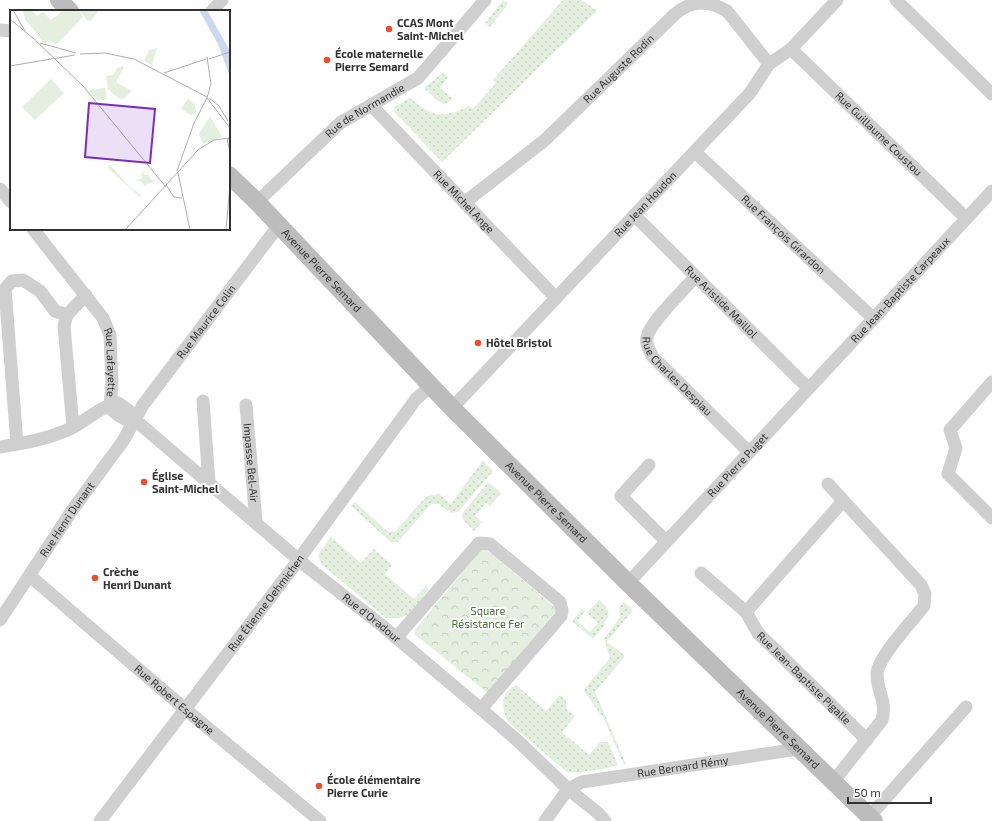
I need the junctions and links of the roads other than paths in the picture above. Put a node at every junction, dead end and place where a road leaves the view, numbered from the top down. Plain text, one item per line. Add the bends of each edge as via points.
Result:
1 (59, 0) edge
2 (222, 0) edge
3 (485, 0) edge
4 (837, 0) edge
5 (896, 0) edge
6 (69, 10) edge
7 (213, 10) edge
8 (0, 30) edge
9 (10, 31) edge
10 (792, 49) junction
11 (769, 64) junction
12 (991, 91) edge
13 (371, 105) junction
14 (695, 152) junction
15 (230, 176) edge
16 (0, 189) edge
17 (992, 191) edge
18 (10, 201) edge
19 (257, 202) junction
20 (464, 203) junction
21 (634, 215) junction
22 (966, 218) junction
23 (279, 225) junction
24 (34, 230) edge
25 (695, 277) junction
26 (86, 295) junction
27 (556, 298) junction
28 (3, 310) edge
29 (67, 315) junction
30 (873, 318) junction
31 (992, 382) edge
32 (431, 386) junction
33 (808, 388) junction
34 (203, 401) dead end
35 (110, 405) junction
36 (246, 405) dead end
37 (452, 408) junction
38 (134, 420) junction
39 (73, 427) junction
40 (17, 444) junction
41 (0, 447) edge
42 (749, 452) junction
43 (649, 465) dead end
44 (209, 483) junction
45 (828, 484) dead end
46 (843, 501) junction
47 (992, 518) edge
48 (256, 522) junction
49 (666, 541) junction
50 (299, 559) junction
51 (701, 573) dead end
52 (30, 576) junction
53 (628, 583) junction
54 (746, 612) junction
55 (0, 620) edge
56 (396, 638) junction
57 (966, 707) dead end
58 (185, 709) junction
59 (480, 709) junction
60 (867, 740) junction
61 (798, 749) junction
62 (833, 782) junction
63 (568, 789) junction
64 (872, 819) edge
65 (100, 821) edge
66 (320, 821) edge
67 (545, 821) edge
68 (605, 821) edge

1 - 6 main road
2 - 7 street
3 - 13 street, Rue de Normandie via 418,78
4 - 10 street, Rue Jean Houdon
5 - 12 street
8 - 9 street
10 - 11 street, Rue Jean Houdon
10 - 22 street, Rue Guillaume Coustou
11 - 14 street, Rue Jean Houdon via 750,93
11 - 20 street, Rue Auguste Rodin via 726,11 707,2 692,3 675,14 545,140
13 - 19 street, Rue de Normandie via 340,123
13 - 20 street, Rue Michel Ange
14 - 21 street, Rue Jean Houdon
14 - 30 street, Rue François Girardon
15 - 19 main road, Avenue Pierre Semard
16 - 18 street
17 - 22 street, Rue Jean-Baptiste Carpeaux
19 - 23 main road, Avenue Pierre Semard
20 - 27 street, Rue Michel Ange
21 - 25 street, Rue Aristide Maillol
21 - 27 street, Rue Jean Houdon
22 - 30 street, Rue Jean-Baptiste Carpeaux
23 - 32 main road, Avenue Pierre Semard
23 - 38 street, Rue Maurice Colin
24 - 26 street, Rue Lafayette
25 - 33 street, Rue Aristide Maillol
25 - 42 street, Rue Charles Despiau via 650,327 646,338 648,348 653,357
26 - 29 street
26 - 35 street, Rue Lafayette via 103,318 110,335
27 - 37 street, Rue Jean Houdon
28 - 29 street via 5,289 12,281 23,280 40,291 55,311
28 - 40 street
29 - 39 street via 64,326
30 - 33 street, Rue Jean-Baptiste Carpeaux
31 - 47 street via 950,430 956,448 948,474
32 - 37 main road, Avenue Pierre Semard
32 - 50 street, Rue Étienne Oehmichen via 416,399
33 - 42 street, Rue Pierre Puget
34 - 44 street
35 - 38 street, Rue d'Oradour via 118,415 127,420
35 - 39 street
36 - 48 street, Impasse Bel-Air
37 - 53 main road, Avenue Pierre Semard
38 - 44 street, Rue d'Oradour
38 - 52 street, Rue Henri Dunant via 123,441
39 - 40 street via 42,440
40 - 41 street
42 - 49 street, Rue Pierre Puget
43 - 49 street via 621,496
44 - 48 street, Rue d'Oradour
45 - 46 street
46 - 54 street
46 - 60 street via 921,585 925,594 924,606 880,660 877,674 885,708 882,720
48 - 50 street, Rue d'Oradour
49 - 53 street, Rue Pierre Puget
50 - 56 street, Rue d'Oradour
50 - 58 street, Rue Étienne Oehmichen
51 - 54 street, Rue Jean-Baptiste Pigalle
52 - 55 street, Rue Henri Dunant
52 - 58 street, Rue Robert Espagne
53 - 61 main road, Avenue Pierre Semard
54 - 60 street, Rue Jean-Baptiste Pigalle via 758,633
56 - 59 street, Rue d'Oradour
56 - 59 street via 479,543 483,542 490,544 560,602 561,616
57 - 64 street
58 - 65 street, Rue Étienne Oehmichen
58 - 66 street, Rue Robert Espagne
59 - 63 street, Rue d'Oradour
60 - 62 street
61 - 62 main road, Avenue Pierre Semard
61 - 63 street, Rue Bernard Rémy via 582,782
62 - 64 main road, Avenue Pierre Semard
63 - 67 street
63 - 68 street, Rue d'Oradour

